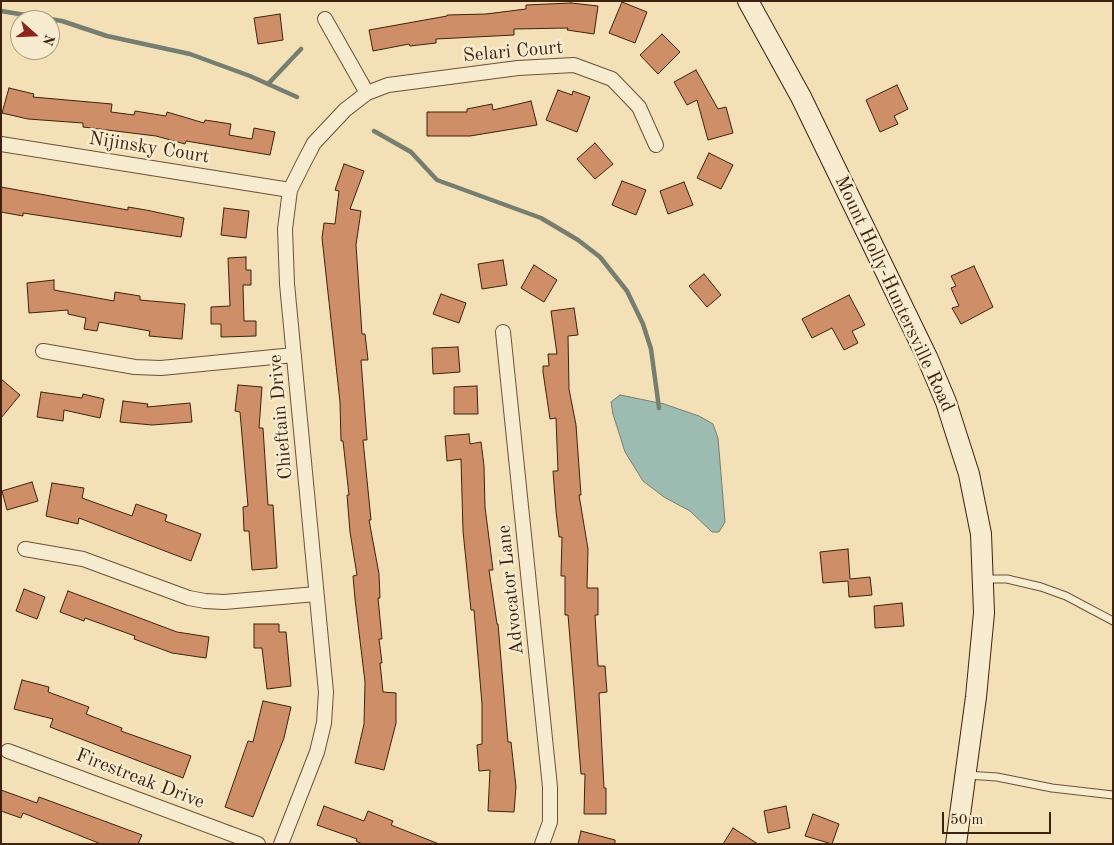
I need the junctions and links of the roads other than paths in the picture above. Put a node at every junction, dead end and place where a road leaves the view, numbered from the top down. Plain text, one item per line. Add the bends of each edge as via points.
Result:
1 (748, 1) edge
2 (325, 18) dead end
3 (367, 93) junction
4 (1, 144) edge
5 (656, 145) dead end
6 (290, 190) junction
7 (503, 332) dead end
8 (44, 351) dead end
9 (294, 355) junction
10 (25, 549) dead end
11 (984, 579) junction
12 (316, 594) junction
13 (1113, 621) edge
14 (8, 751) dead end
15 (966, 775) junction
16 (1113, 795) edge
17 (258, 844) edge
18 (281, 844) edge
19 (542, 844) edge
20 (956, 844) edge

1 - 11 main road, Mount Holly-Huntersville Road via 800,97 946,402 969,474 981,534
2 - 3 street
3 - 5 street, Selari Court via 401,82 574,65 612,78 639,107
3 - 6 street, Chieftain Drive via 345,110 314,143
4 - 6 street, Nijinsky Court
6 - 9 street, Chieftain Drive via 285,229
7 - 19 street, Advocator Lane via 550,787 550,822
8 - 9 street via 134,368
9 - 12 street, Chieftain Drive
10 - 12 street via 83,559 205,601
11 - 13 lane via 1007,579 1042,587
11 - 15 main road, Mount Holly-Huntersville Road via 982,650
12 - 18 street, Chieftain Drive via 326,692 324,723 318,752
14 - 17 street, Firestreak Drive
15 - 16 lane
15 - 20 main road, Mount Holly-Huntersville Road

